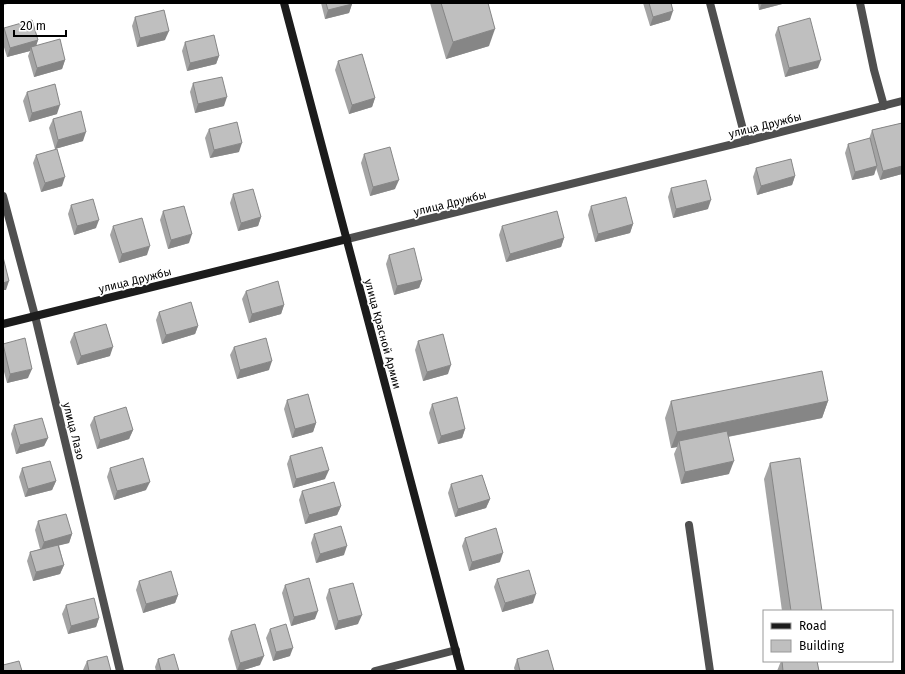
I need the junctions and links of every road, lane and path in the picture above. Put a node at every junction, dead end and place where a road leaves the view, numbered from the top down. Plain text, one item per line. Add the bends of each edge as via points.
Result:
1 (284, 3) edge
2 (710, 3) edge
3 (860, 3) edge
4 (902, 101) edge
5 (884, 106) junction
6 (746, 141) junction
7 (3, 196) edge
8 (347, 239) junction
9 (35, 316) junction
10 (3, 324) edge
11 (689, 525) dead end
12 (456, 650) junction
13 (120, 671) edge
14 (375, 671) edge
15 (461, 671) edge
16 (710, 671) edge

1 - 8 street, улица Красной Армии
2 - 6 street
3 - 5 street
4 - 5 street, улица Дружбы
5 - 6 street, улица Дружбы
6 - 8 street, улица Дружбы
7 - 9 street, улица Лазо
8 - 9 street, улица Дружбы
8 - 12 street, улица Красной Армии
9 - 10 street, улица Дружбы
9 - 13 street, улица Лазо
11 - 16 street
12 - 14 street
12 - 15 street, улица Красной Армии

